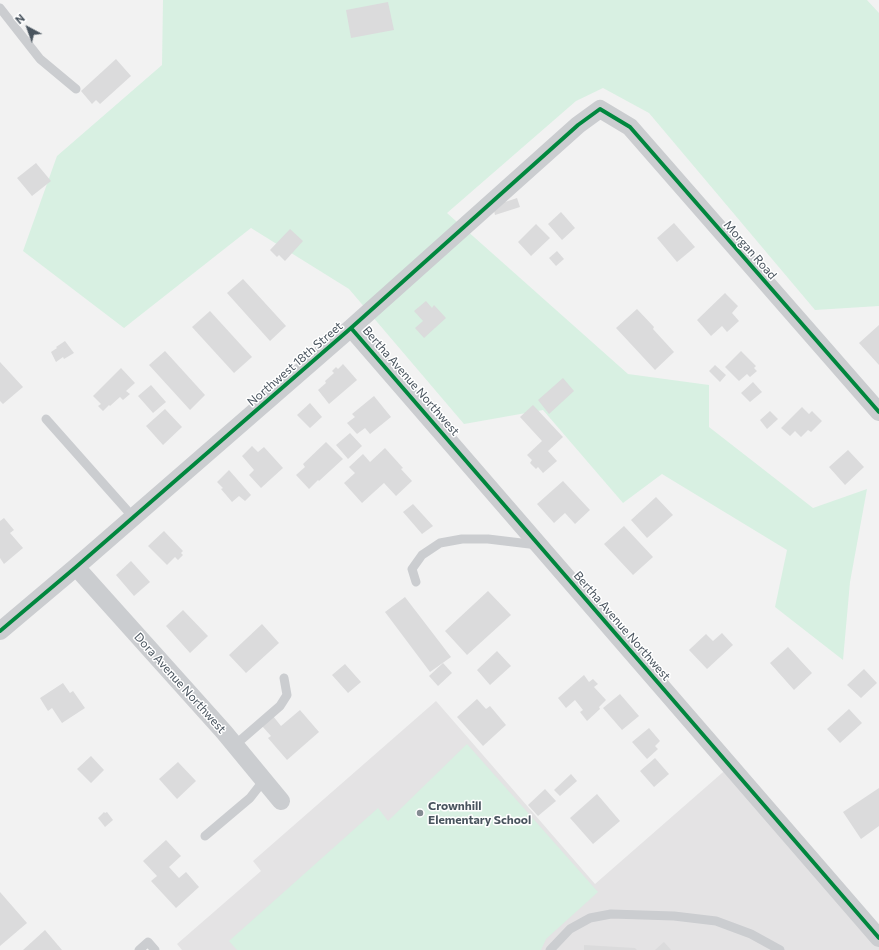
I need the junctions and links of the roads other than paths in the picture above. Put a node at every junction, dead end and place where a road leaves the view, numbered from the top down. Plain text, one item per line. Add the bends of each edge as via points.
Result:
1 (0, 8) edge
2 (76, 89) dead end
3 (600, 109) joint
4 (351, 328) junction
5 (879, 412) edge
6 (46, 419) dead end
7 (133, 517) junction
8 (539, 545) junction
9 (76, 567) junction
10 (416, 582) dead end
11 (0, 631) edge
12 (284, 678) dead end
13 (235, 745) junction
14 (264, 780) junction
15 (281, 801) dead end
16 (205, 836) dead end
17 (879, 938) edge
18 (139, 950) edge
19 (155, 950) edge
20 (550, 950) edge
21 (780, 950) edge

1 - 2 lane via 40,59
3 - 4 street, Northwest 18th Street via 578,125
3 - 5 street, Morgan Road via 630,126
4 - 7 street, Northwest 18th Street
4 - 8 street, Bertha Avenue Northwest
6 - 7 lane
7 - 9 street, Northwest 18th Street
8 - 10 lane via 488,539 462,539 440,543 422,555 412,569
8 - 17 street, Bertha Avenue Northwest
9 - 11 street, Northwest 18th Street
9 - 13 street, Dora Avenue Northwest
12 - 13 lane via 287,695 280,706
13 - 14 street, Dora Avenue Northwest
14 - 15 street, Dora Avenue Northwest
14 - 16 lane via 250,798
18 - 19 lane via 148,942
20 - 21 lane via 570,929 590,918 622,914 716,921 751,934

